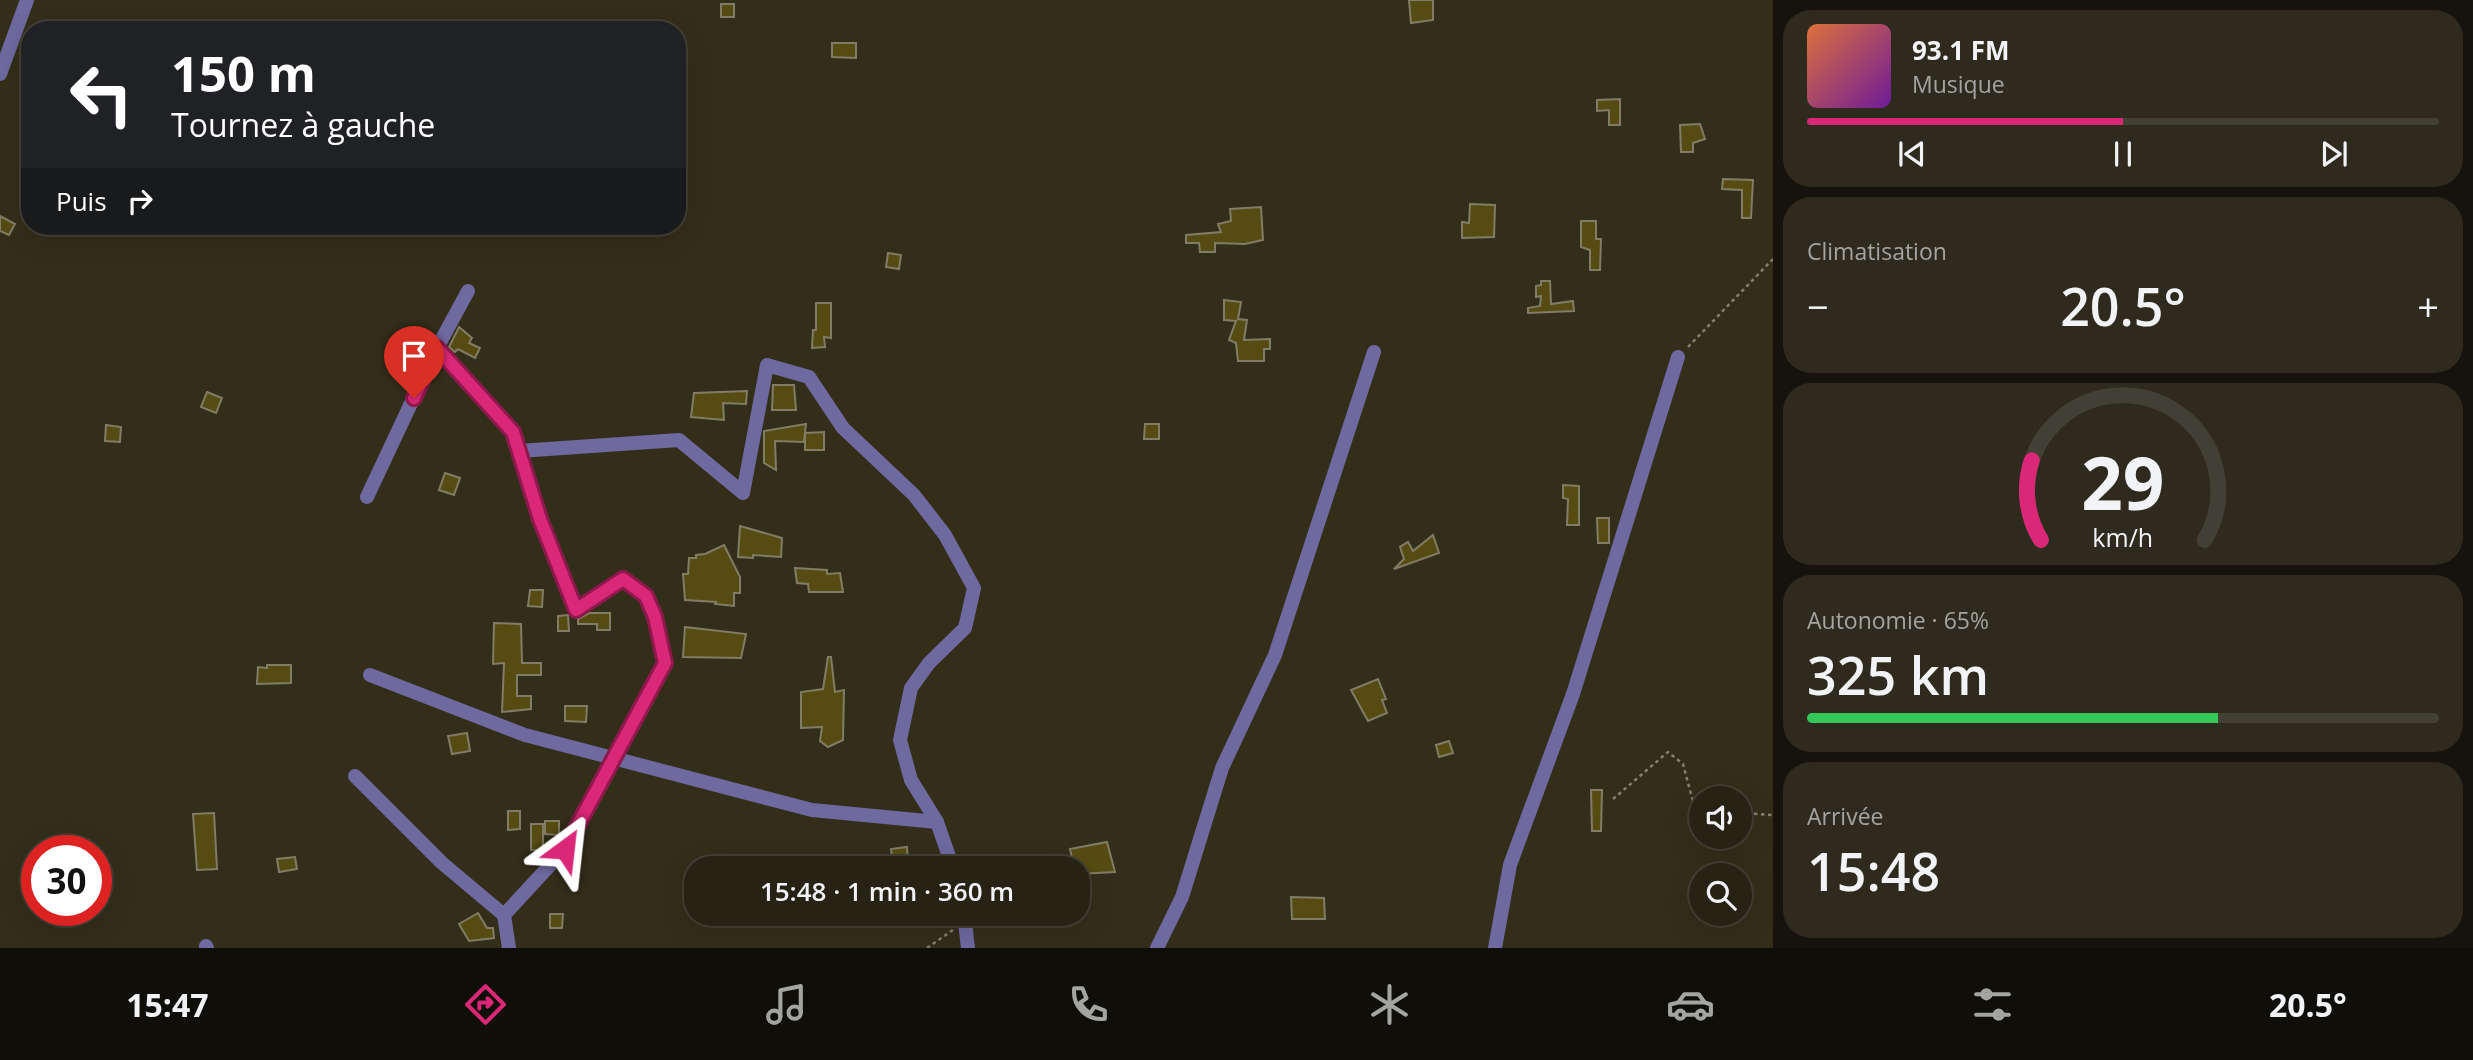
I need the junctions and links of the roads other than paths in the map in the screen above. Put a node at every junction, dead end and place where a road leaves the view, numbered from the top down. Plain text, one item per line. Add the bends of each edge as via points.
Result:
1 (27, 0) edge
2 (0, 74) edge
3 (468, 291) dead end
4 (437, 348) junction
5 (1374, 352) dead end
6 (1678, 357) road end
7 (519, 451) junction
8 (368, 497) dead end
9 (370, 675) dead end
10 (616, 759) junction
11 (355, 776) dead end
12 (937, 822) junction
13 (949, 856) edge
14 (504, 915) junction
15 (966, 926) edge
16 (509, 948) edge
17 (968, 948) edge
18 (1157, 948) edge
19 (1495, 948) edge

1 - 2 street
3 - 4 street
4 - 7 street via 513,432
4 - 8 street
5 - 18 street via 1275,655 1222,768 1182,897
6 - 19 street via 1573,694 1510,865
7 - 10 street via 576,610 623,579 646,596 655,617 665,663
7 - 12 street via 679,440 743,493 767,365 809,377 843,428 930,515 974,588 965,628 911,688 900,740 911,780
9 - 10 street via 524,735
10 - 12 street via 812,810
10 - 14 street via 565,849
11 - 14 street via 442,863
12 - 13 street
14 - 16 street
15 - 17 street

